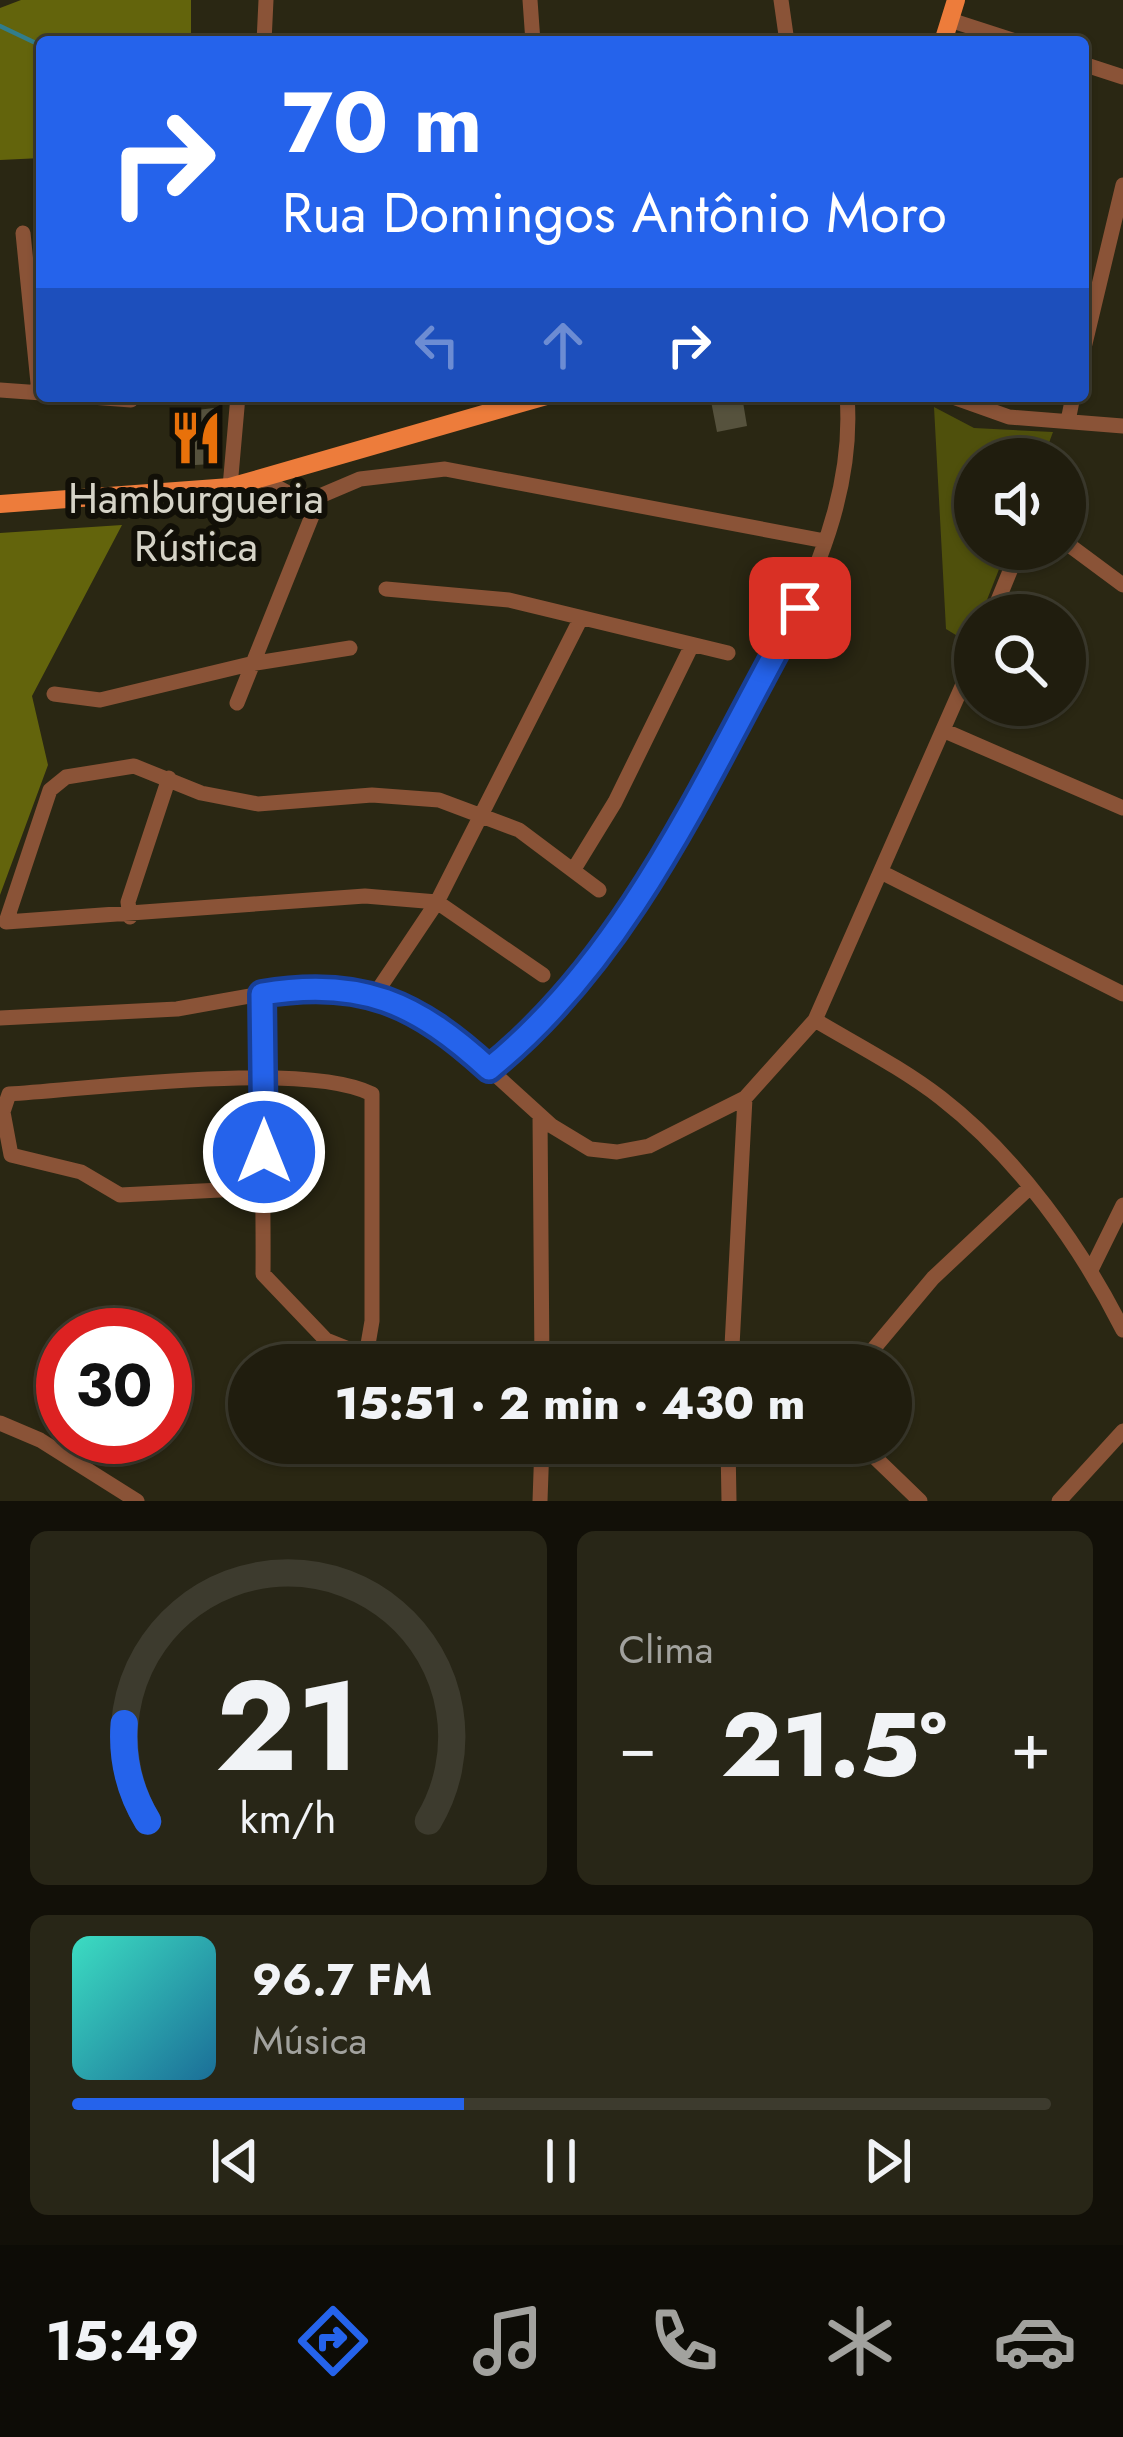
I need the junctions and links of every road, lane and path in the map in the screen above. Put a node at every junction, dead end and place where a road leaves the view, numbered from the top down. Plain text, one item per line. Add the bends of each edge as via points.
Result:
1 (266, 0) edge
2 (530, 0) edge
3 (781, 0) edge
4 (953, 10) edge
5 (264, 36) edge
6 (533, 36) edge
7 (786, 36) edge
8 (1006, 36) edge
9 (1089, 66) edge
10 (1123, 77) edge
11 (1123, 185) edge
12 (23, 232) dead end
13 (1102, 265) junction
14 (1123, 271) edge
15 (1089, 325) edge
16 (36, 348) edge
17 (0, 390) edge
18 (36, 393) edge
19 (237, 402) edge
20 (527, 402) edge
21 (847, 402) edge
22 (968, 402) edge
23 (1072, 402) edge
24 (1068, 421) junction
25 (1123, 426) edge
26 (264, 480) junction
27 (230, 487) junction
28 (320, 496) junction
29 (0, 504) edge
30 (825, 541) junction
31 (1086, 558) edge
32 (1123, 586) edge
33 (386, 590) dead end
34 (580, 617) junction
35 (692, 644) junction
36 (350, 648) dead end
37 (728, 653) dead end
38 (250, 664) junction
39 (54, 694) dead end
40 (237, 704) dead end
41 (954, 709) edge
42 (945, 731) junction
43 (169, 778) junction
44 (1123, 808) edge
45 (482, 812) junction
46 (574, 869) junction
47 (881, 872) junction
48 (599, 890) dead end
49 (437, 902) junction
50 (130, 917) junction
51 (543, 975) dead end
52 (376, 993) junction
53 (262, 994) junction
54 (1123, 994) edge
55 (0, 1018) edge
56 (815, 1020) junction
57 (489, 1069) junction
58 (264, 1078) junction
59 (745, 1098) junction
60 (540, 1115) junction
61 (263, 1188) junction
62 (1029, 1188) junction
63 (1123, 1204) edge
64 (1092, 1268) junction
65 (1123, 1330) edge
66 (542, 1344) edge
67 (732, 1344) edge
68 (878, 1344) edge
69 (0, 1423) edge
70 (1123, 1431) edge
71 (541, 1464) edge
72 (728, 1464) edge
73 (882, 1464) edge
74 (112, 1485) junction
75 (101, 1501) edge
76 (137, 1501) edge
77 (540, 1501) edge
78 (729, 1501) edge
79 (920, 1501) edge
80 (1059, 1501) edge

1 - 5 street
2 - 6 street
3 - 7 street
4 - 8 street
9 - 10 street
11 - 13 street
12 - 16 street
13 - 14 street
13 - 15 street
17 - 18 street
19 - 27 street
20 - 26 main road
21 - 30 street via 846,464
22 - 24 street via 1009,416
23 - 24 street
24 - 25 street
26 - 27 main road
26 - 28 street via 294,496
27 - 29 main road
28 - 30 street via 360,479 445,470
28 - 38 street
30 - 57 street via 800,608 630,913
31 - 32 street
33 - 34 street via 509,600
34 - 35 street
34 - 45 street
35 - 37 street
35 - 46 street
36 - 38 street
38 - 39 street via 100,700
38 - 40 street
41 - 42 street
42 - 44 street
42 - 47 street
43 - 45 street via 258,804 394,795
43 - 50 street
43 - 50 street via 117,766 56,782 6,922
45 - 46 street
45 - 49 street
46 - 48 street
47 - 54 street
47 - 56 street
49 - 50 street via 364,896
49 - 51 street
49 - 52 street
52 - 53 street via 306,986
52 - 57 street via 445,1028
53 - 55 street via 177,1009
53 - 58 street
56 - 59 street
56 - 62 street via 945,1101
57 - 60 street
58 - 61 street
58 - 61 street via 9,1094 3,1112 11,1155 81,1172 120,1195
58 - 61 street via 347,1082 372,1094 366,1356 326,1340 263,1274
59 - 60 street via 649,1146 617,1152 590,1148
59 - 67 street
60 - 66 street
62 - 64 street
62 - 68 street via 933,1278
63 - 64 street
64 - 65 street
69 - 74 street
70 - 80 street
71 - 77 street
72 - 78 street
73 - 79 street
74 - 75 street
74 - 76 street

